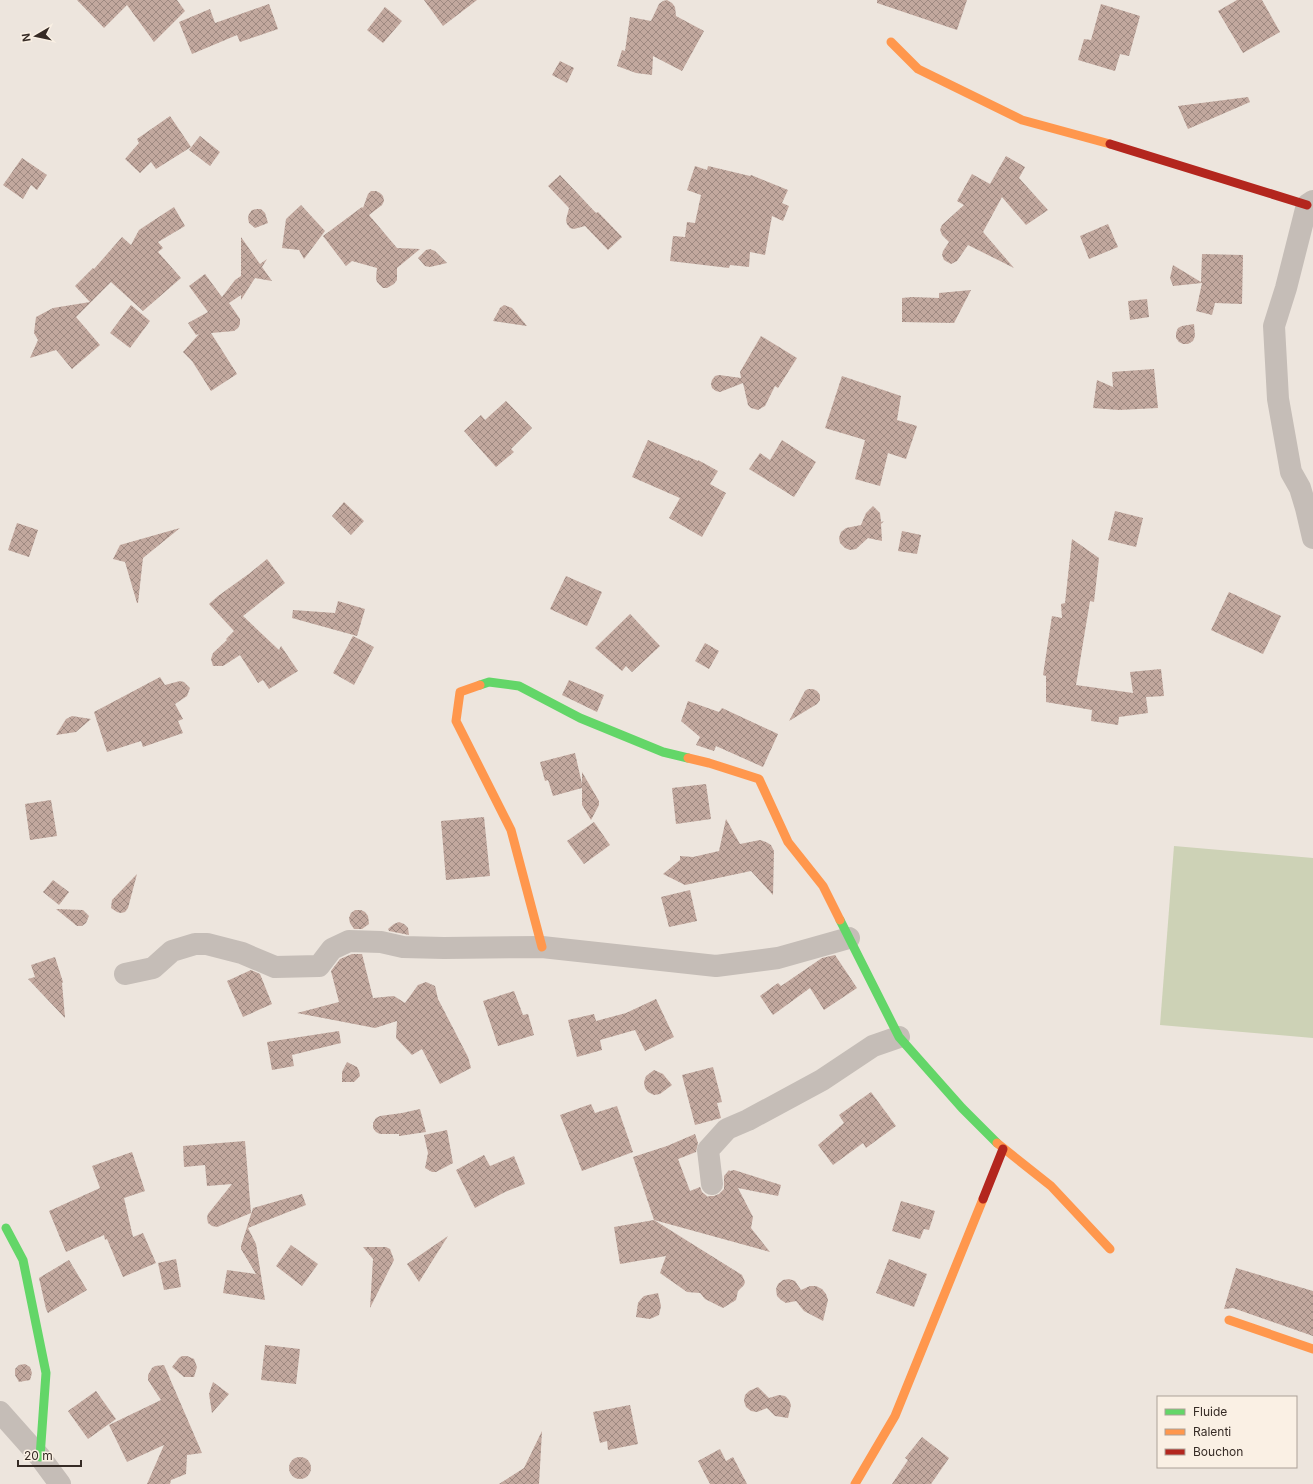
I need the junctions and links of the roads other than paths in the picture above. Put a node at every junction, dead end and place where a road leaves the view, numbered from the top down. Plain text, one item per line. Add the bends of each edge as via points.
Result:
1 (891, 42) dead end
2 (1310, 203) edge
3 (1313, 538) edge
4 (849, 938) junction
5 (542, 947) junction
6 (125, 974) dead end
7 (899, 1037) junction
8 (1003, 1149) junction
9 (712, 1184) dead end
10 (6, 1228) dead end
11 (1110, 1249) dead end
12 (1229, 1320) dead end
13 (1313, 1349) edge
14 (0, 1412) edge
15 (40, 1457) junction
16 (60, 1484) edge
17 (855, 1484) edge

1 - 2 street via 918,69 1022,120
2 - 3 street via 1274,326 1278,399 1292,472 1300,488
4 - 5 street via 778,958 716,966
4 - 5 street via 823,886 788,842 758,779 663,752 580,718 519,686 489,682 460,692 456,721 511,830
4 - 7 street
5 - 6 street via 403,947 381,942 349,941 332,949 319,966 275,967 242,953 207,944 195,944 172,951 153,968
7 - 8 street via 962,1108
7 - 9 street via 873,1046 822,1080 727,1129 708,1150
8 - 11 street via 1050,1186
8 - 17 street via 895,1416
10 - 15 street via 24,1260 46,1373
12 - 13 street
14 - 15 street
15 - 16 street

